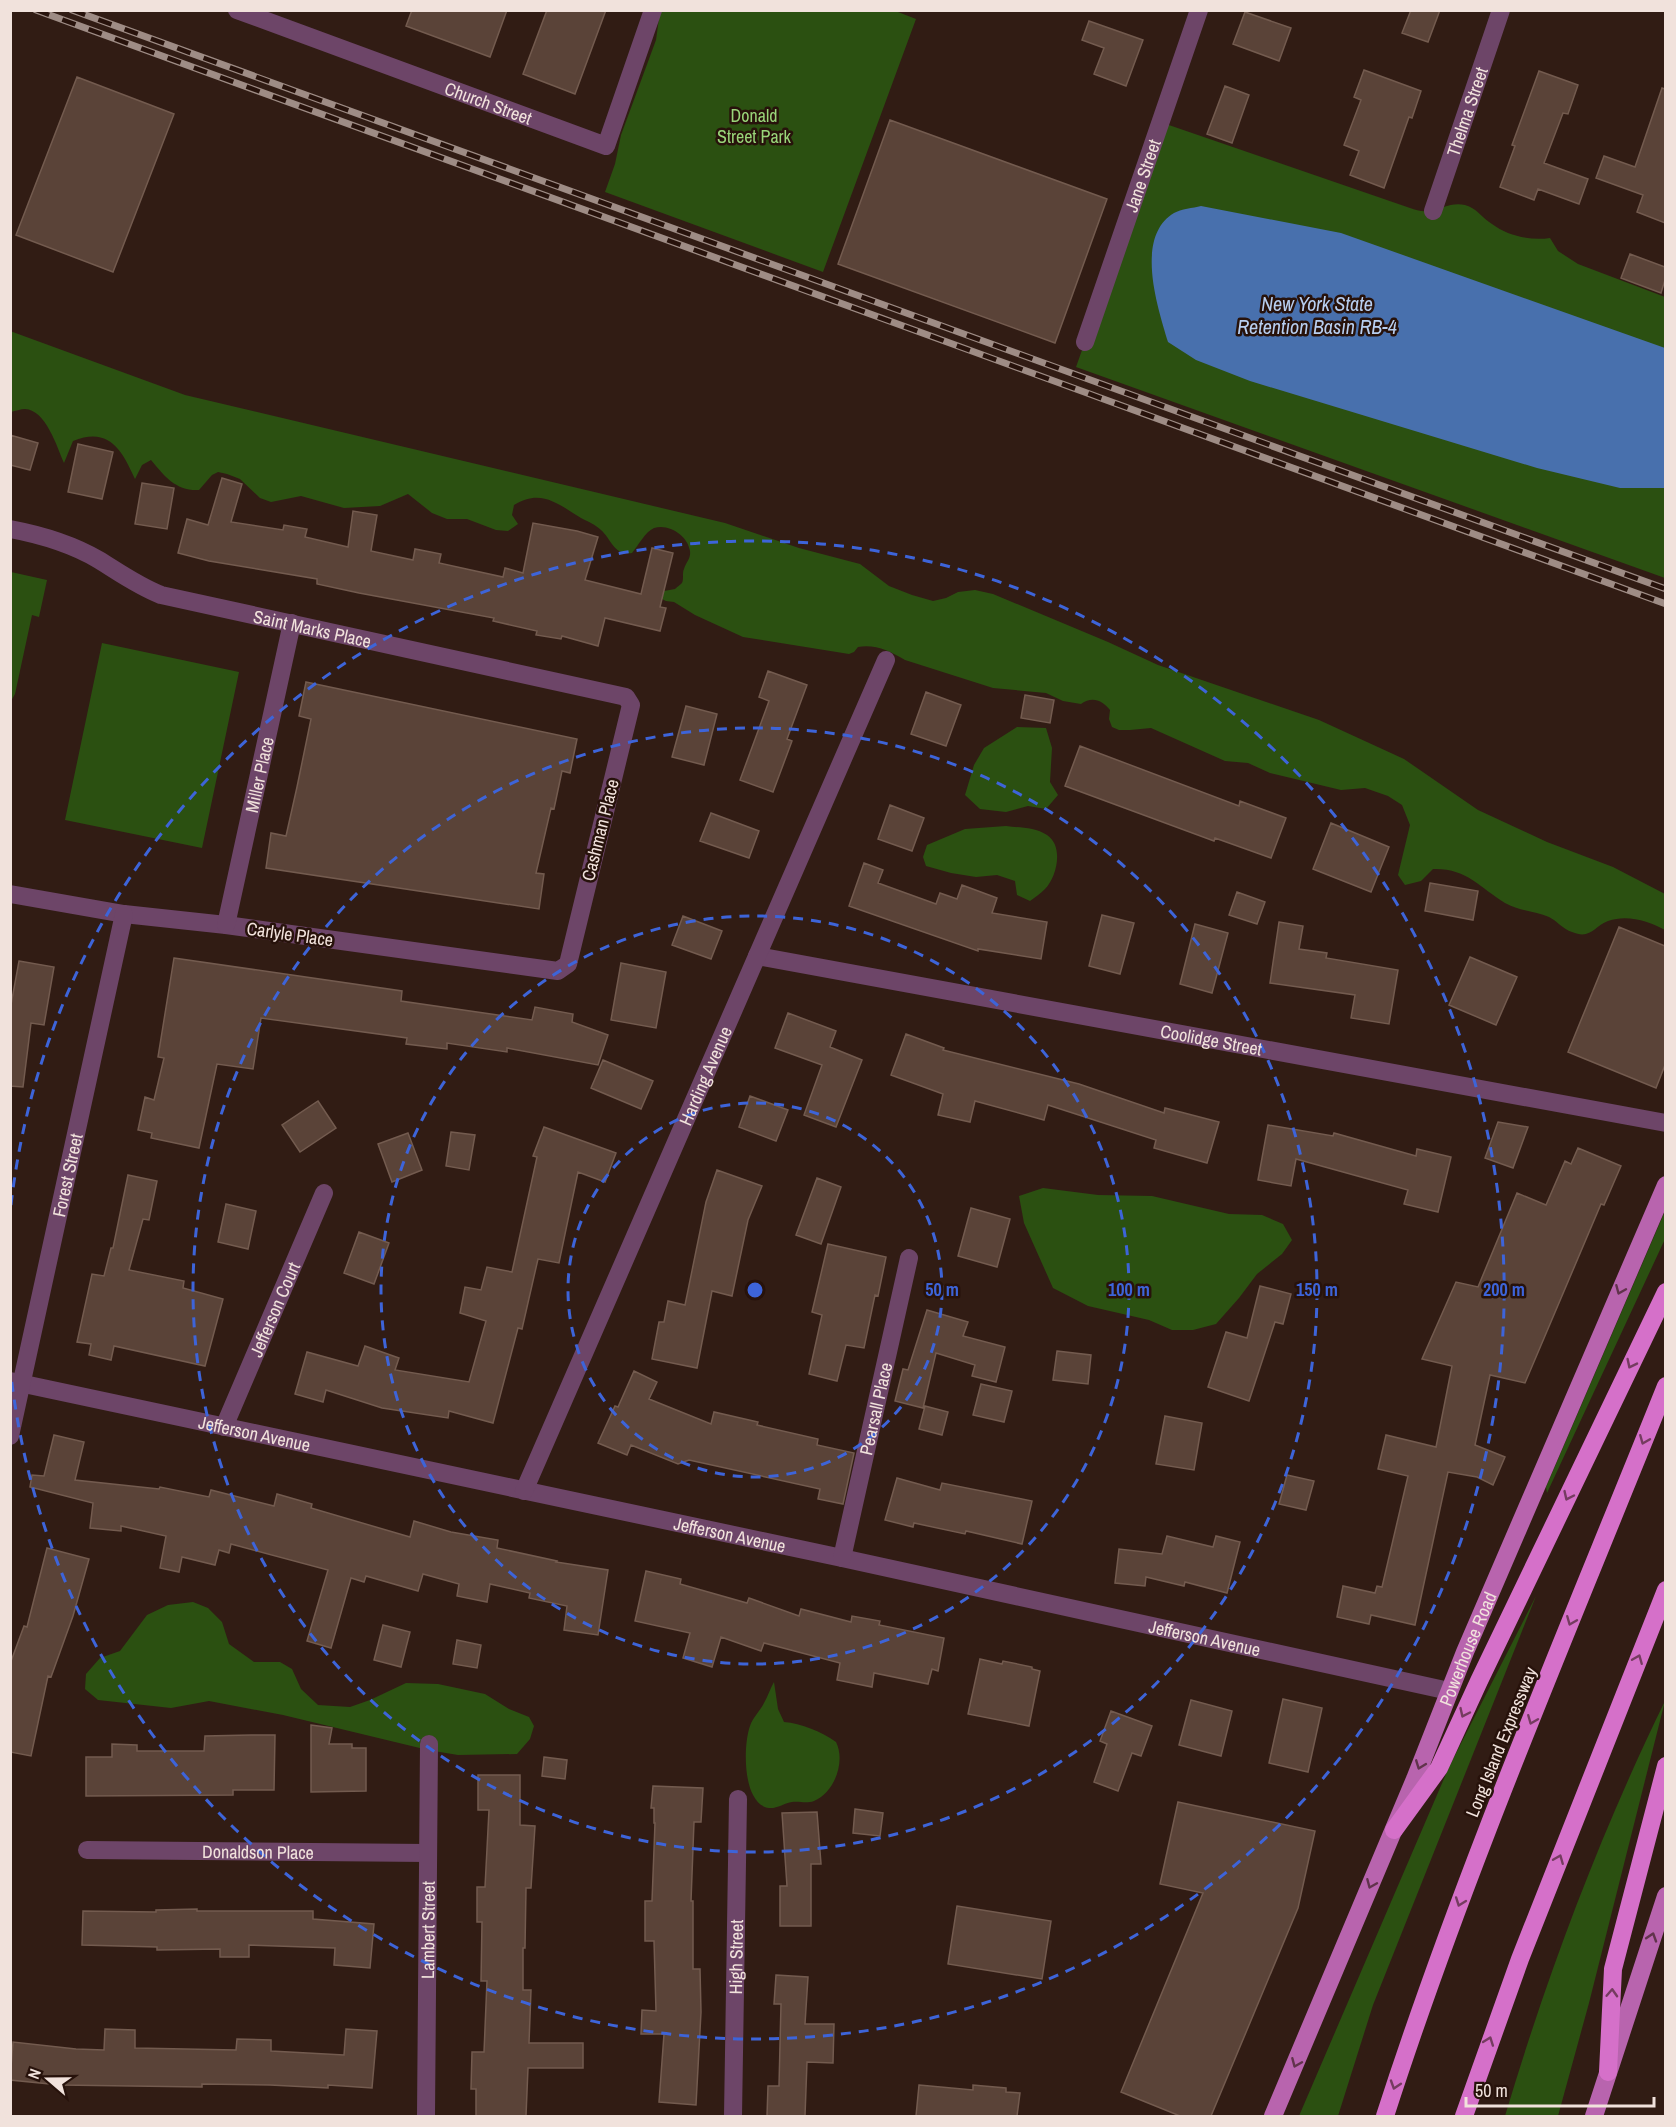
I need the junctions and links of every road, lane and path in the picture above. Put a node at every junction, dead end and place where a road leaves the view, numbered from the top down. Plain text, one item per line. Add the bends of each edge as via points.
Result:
1 (237, 10) edge
2 (653, 10) edge
3 (1199, 10) edge
4 (1501, 10) edge
5 (1433, 211) dead end
6 (1085, 342) dead end
7 (10, 529) edge
8 (292, 623) junction
9 (886, 660) dead end
10 (626, 697) joint
11 (10, 894) edge
12 (124, 914) junction
13 (226, 925) junction
14 (757, 956) junction
15 (568, 964) joint
16 (1665, 1123) edge
17 (1665, 1185) edge
18 (324, 1193) dead end
19 (909, 1258) dead end
20 (1665, 1292) edge
21 (16, 1382) edge
22 (1665, 1386) edge
23 (224, 1427) junction
24 (10, 1436) edge
25 (524, 1491) junction
26 (842, 1558) junction
27 (1665, 1590) edge
28 (1449, 1691) junction
29 (429, 1744) dead end
30 (1665, 1766) edge
31 (738, 1798) dead end
32 (1394, 1830) junction
33 (87, 1850) dead end
34 (428, 1853) junction
35 (1665, 1896) edge
36 (1608, 2072) junction
37 (426, 2116) edge
38 (733, 2116) edge
39 (1273, 2116) edge
40 (1384, 2116) edge
41 (1464, 2116) edge
42 (1594, 2116) edge

1 - 2 street, Church Street via 606,146
3 - 6 street, Jane Street
4 - 5 street, Thelma Street
7 - 8 street, Saint Marks Place via 75,548 161,595
8 - 10 street, Saint Marks Place
8 - 13 street, Miller Place
9 - 14 street, Harding Avenue
10 - 15 street, Cashman Place via 631,705
11 - 12 street, Carlyle Place
12 - 13 street, Carlyle Place
12 - 21 street, Forest Street
13 - 15 street, Carlyle Place via 558,971
14 - 16 street, Coolidge Street
14 - 25 street, Harding Avenue
17 -> 28 main road, Powerhouse Road
18 - 23 street, Jefferson Court
19 - 26 street, Pearsall Place
20 -> 32 highway via 1439,1768
21 - 23 street, Jefferson Avenue
21 - 24 street, Forest Street
22 -> 40 highway, Long Island Expressway via 1466,1885
23 - 25 street, Jefferson Avenue
25 - 26 street, Jefferson Avenue
26 - 28 street, Jefferson Avenue
41 -> 27 highway via 1520,1959
28 -> 32 main road, Powerhouse Road
29 - 34 street, Lambert Street
36 -> 30 highway via 1613,1969
31 - 38 street, High Street
32 -> 39 main road, Powerhouse Road
33 - 34 street, Donaldson Place
34 - 37 street, Lambert Street
36 -> 35 main road
36 - 42 main road

